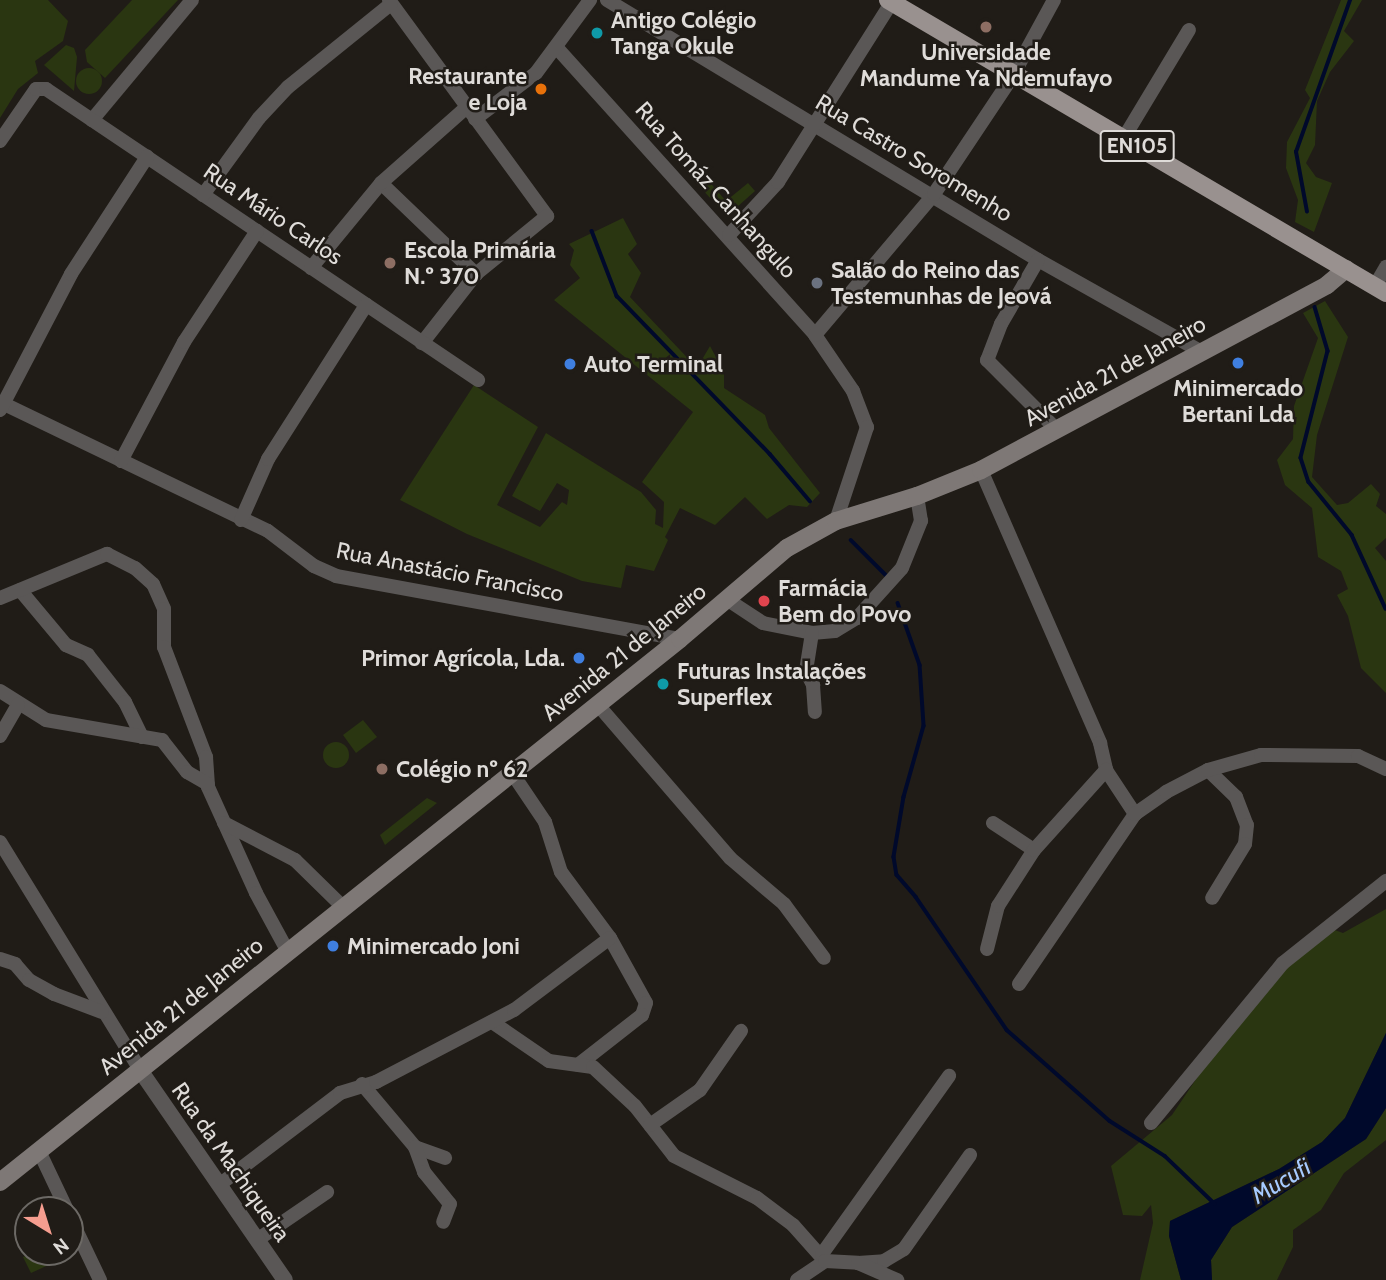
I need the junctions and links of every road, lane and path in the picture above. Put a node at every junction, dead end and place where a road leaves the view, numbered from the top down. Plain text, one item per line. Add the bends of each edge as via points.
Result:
1 (192, 0) edge
2 (590, 0) edge
3 (607, 0) edge
4 (1054, 0) edge
5 (895, 1) edge
6 (390, 2) edge
7 (1189, 30) dead end
8 (557, 48) junction
9 (1016, 70) junction
10 (471, 113) junction
11 (92, 120) junction
12 (816, 125) junction
13 (1128, 131) junction
14 (0, 141) edge
15 (147, 157) junction
16 (381, 183) junction
17 (934, 194) junction
18 (203, 195) junction
19 (257, 231) junction
20 (729, 235) junction
21 (1038, 260) junction
22 (310, 268) junction
23 (1346, 269) junction
24 (475, 274) junction
25 (1384, 280) edge
26 (366, 305) junction
27 (815, 335) junction
28 (422, 343) junction
29 (1200, 351) junction
30 (478, 380) dead end
31 (1, 405) edge
32 (1058, 430) junction
33 (121, 461) junction
34 (981, 470) junction
35 (917, 496) junction
36 (241, 520) junction
37 (836, 521) junction
38 (20, 590) junction
39 (0, 598) edge
40 (728, 600) junction
41 (812, 633) junction
42 (680, 639) junction
43 (0, 691) edge
44 (18, 705) junction
45 (598, 705) junction
46 (815, 712) dead end
47 (0, 736) edge
48 (142, 737) junction
49 (1386, 769) edge
50 (1105, 770) junction
51 (1208, 770) junction
52 (512, 773) junction
53 (208, 783) junction
54 (1135, 814) junction
55 (224, 823) junction
56 (993, 823) dead end
57 (0, 842) edge
58 (1034, 850) junction
59 (1386, 881) edge
60 (1212, 898) dead end
61 (344, 908) junction
62 (610, 938) junction
63 (987, 949) dead end
64 (288, 952) junction
65 (824, 958) dead end
66 (0, 959) edge
67 (1019, 984) dead end
68 (102, 1012) junction
69 (492, 1022) junction
70 (741, 1031) dead end
71 (576, 1066) junction
72 (140, 1070) junction
73 (949, 1076) dead end
74 (362, 1084) junction
75 (1151, 1123) dead end
76 (650, 1125) junction
77 (415, 1147) junction
78 (39, 1151) junction
79 (970, 1155) dead end
80 (445, 1158) dead end
81 (0, 1182) edge
82 (219, 1185) junction
83 (327, 1192) dead end
84 (60, 1196) edge
85 (443, 1222) dead end
86 (257, 1240) junction
87 (84, 1246) edge
88 (823, 1258) junction
89 (858, 1263) junction
90 (100, 1280) edge
91 (285, 1280) edge
92 (797, 1280) edge
93 (897, 1280) edge

1 - 11 street
2 - 8 street
3 - 12 street, Rua Castro Soromenho
4 - 9 street
5 - 9 main road, EN105
5 - 12 street
6 - 10 street
6 - 18 street via 288,87 251,128
7 - 13 street
8 - 10 street via 505,100
8 - 20 street, Rua Tomáz Canhangulo
9 - 13 main road, EN105
9 - 17 street
9 - 23 main road, EN105
10 - 16 street
10 - 24 street via 547,216
11 - 14 street, Rua Mário Carlos via 41,87
11 - 15 street, Rua Mário Carlos
12 - 17 street, Rua Castro Soromenho
12 - 20 street via 778,182
13 - 25 main road, EN105
15 - 18 street, Rua Mário Carlos
15 - 31 street via 71,274
16 - 22 street
16 - 24 street
17 - 21 street, Rua Castro Soromenho
17 - 27 street
18 - 19 street, Rua Mário Carlos
19 - 22 street, Rua Mário Carlos
19 - 33 street via 184,342
20 - 27 street, Rua Tomáz Canhangulo
21 - 29 street, Rua Castro Soromenho
21 - 32 street via 1001,324 987,360
22 - 26 street, Rua Mário Carlos
23 - 25 main road, EN105
23 - 29 main road, Avenida 21 de Janeiro via 1327,285
24 - 28 street
26 - 28 street, Rua Mário Carlos
26 - 36 street via 282,437
27 - 37 street, Rua Tomáz Canhangulo via 853,391 867,427
28 - 30 street, Rua Mário Carlos
29 - 32 main road, Avenida 21 de Janeiro
31 - 33 street, Rua Anastácio Francisco
32 - 34 main road, Avenida 21 de Janeiro
33 - 36 street, Rua Anastácio Francisco
34 - 35 main road, Avenida 21 de Janeiro
34 - 50 street via 1100,743
35 - 37 main road, Avenida 21 de Janeiro
35 - 41 street via 921,521 895,580 857,618 835,631
36 - 42 street, Rua Anastácio Francisco via 268,531 314,566 336,576
37 - 40 main road, Avenida 21 de Janeiro via 787,548
38 - 39 street
38 - 48 street via 66,645 88,655 125,702
38 - 53 street via 107,554 135,568 153,584 164,609 164,647 206,757
40 - 41 street via 763,623
40 - 42 main road, Avenida 21 de Janeiro
41 - 46 street via 806,671 813,685
42 - 45 main road, Avenida 21 de Janeiro
43 - 44 street
44 - 47 street
44 - 48 street via 46,720
45 - 52 main road, Avenida 21 de Janeiro
45 - 65 street via 730,858 784,904
48 - 53 street via 162,740 187,772
49 - 51 street via 1358,756 1301,752 1261,755
50 - 54 street
50 - 58 street
51 - 54 street
51 - 60 street via 1236,797 1247,825 1245,844
52 - 61 main road, Avenida 21 de Janeiro
52 - 62 street via 545,822 561,872
53 - 55 street
54 - 67 street
55 - 61 street via 295,860
55 - 64 street
56 - 58 street
57 - 68 street
58 - 63 street via 998,906
59 - 75 street via 1283,963
61 - 64 main road, Avenida 21 de Janeiro
62 - 69 street
62 - 71 street via 646,1003 642,1015
64 - 72 main road, Avenida 21 de Janeiro
66 - 68 street via 15,964 29,980 54,994
68 - 72 street
69 - 71 street via 548,1061
69 - 74 street via 376,1082
70 - 76 street via 700,1090
71 - 76 street via 593,1067
72 - 78 main road, Avenida 21 de Janeiro
72 - 82 street, Rua da Machiqueira
73 - 88 street
74 - 77 street
74 - 82 street via 340,1093
76 - 88 street via 674,1156 757,1198
77 - 80 street
77 - 85 street via 424,1172 450,1204
78 - 81 main road, Avenida 21 de Janeiro
78 - 84 street
79 - 89 street via 904,1249 884,1261
82 - 86 street, Rua da Machiqueira
83 - 86 street
86 - 91 street, Rua da Machiqueira
87 - 90 street
88 - 89 street
88 - 92 street
89 - 93 street

